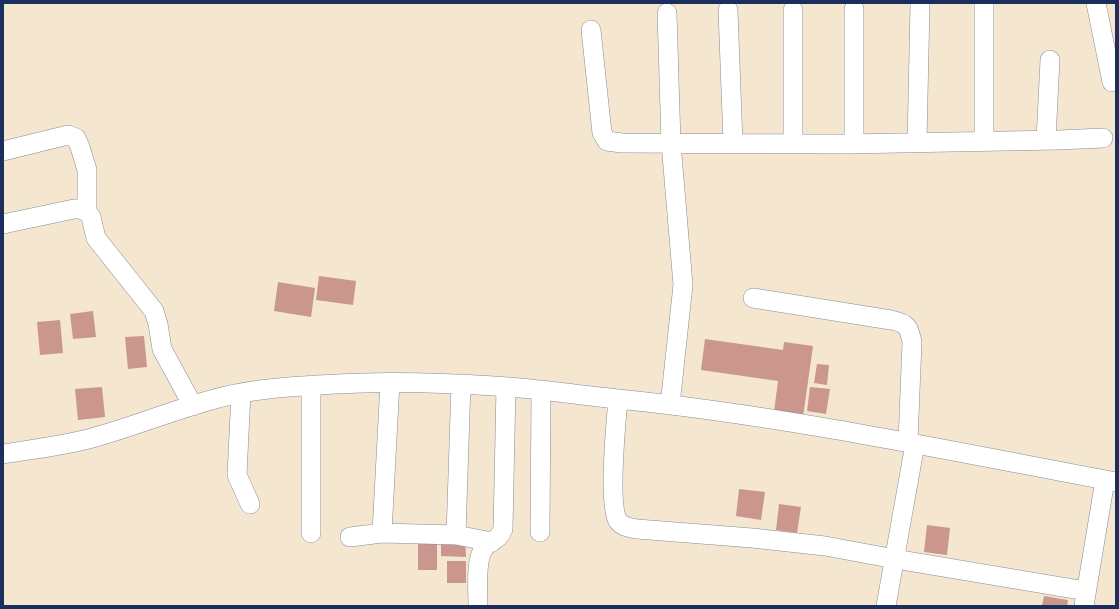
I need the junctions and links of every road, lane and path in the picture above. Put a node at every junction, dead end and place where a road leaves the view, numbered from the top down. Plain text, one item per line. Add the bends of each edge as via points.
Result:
1 (984, 3) edge
2 (1096, 3) edge
3 (920, 4) dead end
4 (854, 9) dead end
5 (728, 10) dead end
6 (794, 10) dead end
7 (667, 13) dead end
8 (591, 30) dead end
9 (1050, 60) dead end
10 (1116, 81) edge
11 (1103, 138) dead end
12 (1046, 140) junction
13 (984, 142) junction
14 (671, 143) junction
15 (733, 143) junction
16 (793, 143) junction
17 (917, 143) junction
18 (854, 144) junction
19 (3, 151) edge
20 (87, 212) junction
21 (3, 224) edge
22 (754, 298) dead end
23 (390, 382) junction
24 (461, 384) junction
25 (311, 385) junction
26 (506, 387) junction
27 (542, 391) junction
28 (241, 393) junction
29 (618, 399) junction
30 (670, 405) junction
31 (193, 406) junction
32 (912, 443) junction
33 (3, 454) edge
34 (1111, 481) edge
35 (250, 504) dead end
36 (382, 532) junction
37 (540, 532) dead end
38 (311, 533) dead end
39 (456, 535) junction
40 (350, 537) dead end
41 (492, 542) junction
42 (894, 559) junction
43 (1085, 599) edge
44 (478, 606) edge
45 (886, 606) edge

1 - 13 street
2 - 10 street via 1112,82
3 - 17 street
4 - 18 street
5 - 15 street
6 - 16 street
7 - 14 street
8 - 14 street via 602,133 607,141
9 - 12 street
11 - 12 street
12 - 13 street
13 - 17 street
14 - 15 street
14 - 30 street via 683,285
15 - 16 street
16 - 18 street
17 - 18 street
19 - 20 street via 68,135 76,138 87,170
20 - 21 street via 74,209
20 - 31 street via 91,217 96,238 154,310 162,349
22 - 32 street via 904,323 910,332 912,342
23 - 24 street
23 - 25 street
23 - 36 street
24 - 26 street
24 - 39 street
25 - 28 street
25 - 38 street
26 - 27 street
26 - 41 street via 503,529 501,535
27 - 29 street
27 - 37 street
28 - 31 street
28 - 35 street via 237,475
29 - 30 street
29 - 42 street via 613,496 617,519 627,528 818,545
30 - 32 street via 802,423
31 - 33 street via 91,438
32 - 34 street
32 - 42 street
34 - 43 street
36 - 39 street
36 - 40 street
39 - 41 street
41 - 44 street via 485,546 480,556
42 - 43 street
42 - 45 street

